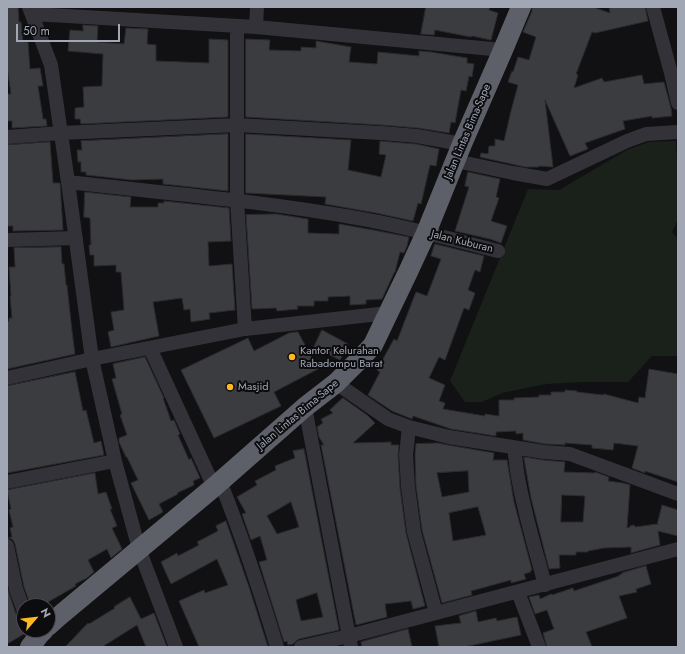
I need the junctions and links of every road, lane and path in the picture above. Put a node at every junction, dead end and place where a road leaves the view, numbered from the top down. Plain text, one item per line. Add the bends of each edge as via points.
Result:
1 (257, 7) edge
2 (521, 7) edge
3 (653, 7) edge
4 (31, 10) edge
5 (116, 13) edge
6 (237, 26) junction
7 (256, 27) junction
8 (503, 50) junction
9 (678, 103) edge
10 (236, 125) junction
11 (678, 132) edge
12 (61, 133) junction
13 (7, 137) edge
14 (459, 152) junction
15 (68, 182) junction
16 (237, 200) junction
17 (426, 232) junction
18 (76, 238) junction
19 (7, 240) edge
20 (498, 251) dead end
21 (388, 313) junction
22 (245, 329) junction
23 (150, 348) junction
24 (92, 359) junction
25 (7, 378) edge
26 (336, 383) junction
27 (305, 407) junction
28 (409, 426) junction
29 (514, 447) junction
30 (115, 461) junction
31 (7, 482) edge
32 (217, 484) junction
33 (678, 494) edge
34 (7, 546) edge
35 (140, 549) junction
36 (678, 549) edge
37 (545, 585) junction
38 (518, 592) junction
39 (19, 598) edge
40 (436, 613) junction
41 (56, 619) edge
42 (350, 642) edge
43 (176, 647) edge
44 (277, 647) edge
45 (302, 647) edge
46 (539, 647) edge

1 - 7 street
2 - 8 highway, Jalan Lintas Bima-Sape
3 - 9 street
4 - 5 street
4 - 12 street via 51,65
5 - 6 street
6 - 7 street
6 - 10 street
7 - 8 street
8 - 14 highway, Jalan Lintas Bima-Sape
10 - 12 street
10 - 14 street via 417,136
10 - 16 street
11 - 14 street via 646,134 547,179 512,173
12 - 13 street
12 - 15 street
14 - 17 highway, Jalan Lintas Bima-Sape
15 - 16 street, Jalan Kuburan
15 - 18 street
16 - 17 street, Jalan Kuburan via 358,218
16 - 22 street
17 - 20 street, Jalan Kuburan
17 - 21 highway, Jalan Lintas Bima-Sape
18 - 19 street
18 - 24 street
21 - 22 street
21 - 26 highway, Jalan Lintas Bima-Sape via 373,345
22 - 23 street
23 - 24 street
23 - 32 street
24 - 25 street
24 - 30 street
26 - 27 highway, Jalan Lintas Bima-Sape
26 - 28 street via 388,419
27 - 32 highway, Jalan Lintas Bima-Sape
27 - 42 street
28 - 29 street via 449,437
28 - 40 street via 406,455 414,532
29 - 33 street via 570,454
29 - 37 street via 521,494
30 - 31 street
30 - 35 street
32 - 35 highway, Jalan Lintas Bima-Sape
32 - 44 street via 229,503
34 - 39 street
35 - 41 highway, Jalan Lintas Bima-Sape
35 - 43 street
36 - 37 street
37 - 38 street
38 - 40 street
38 - 46 street
40 - 42 street
42 - 45 street

